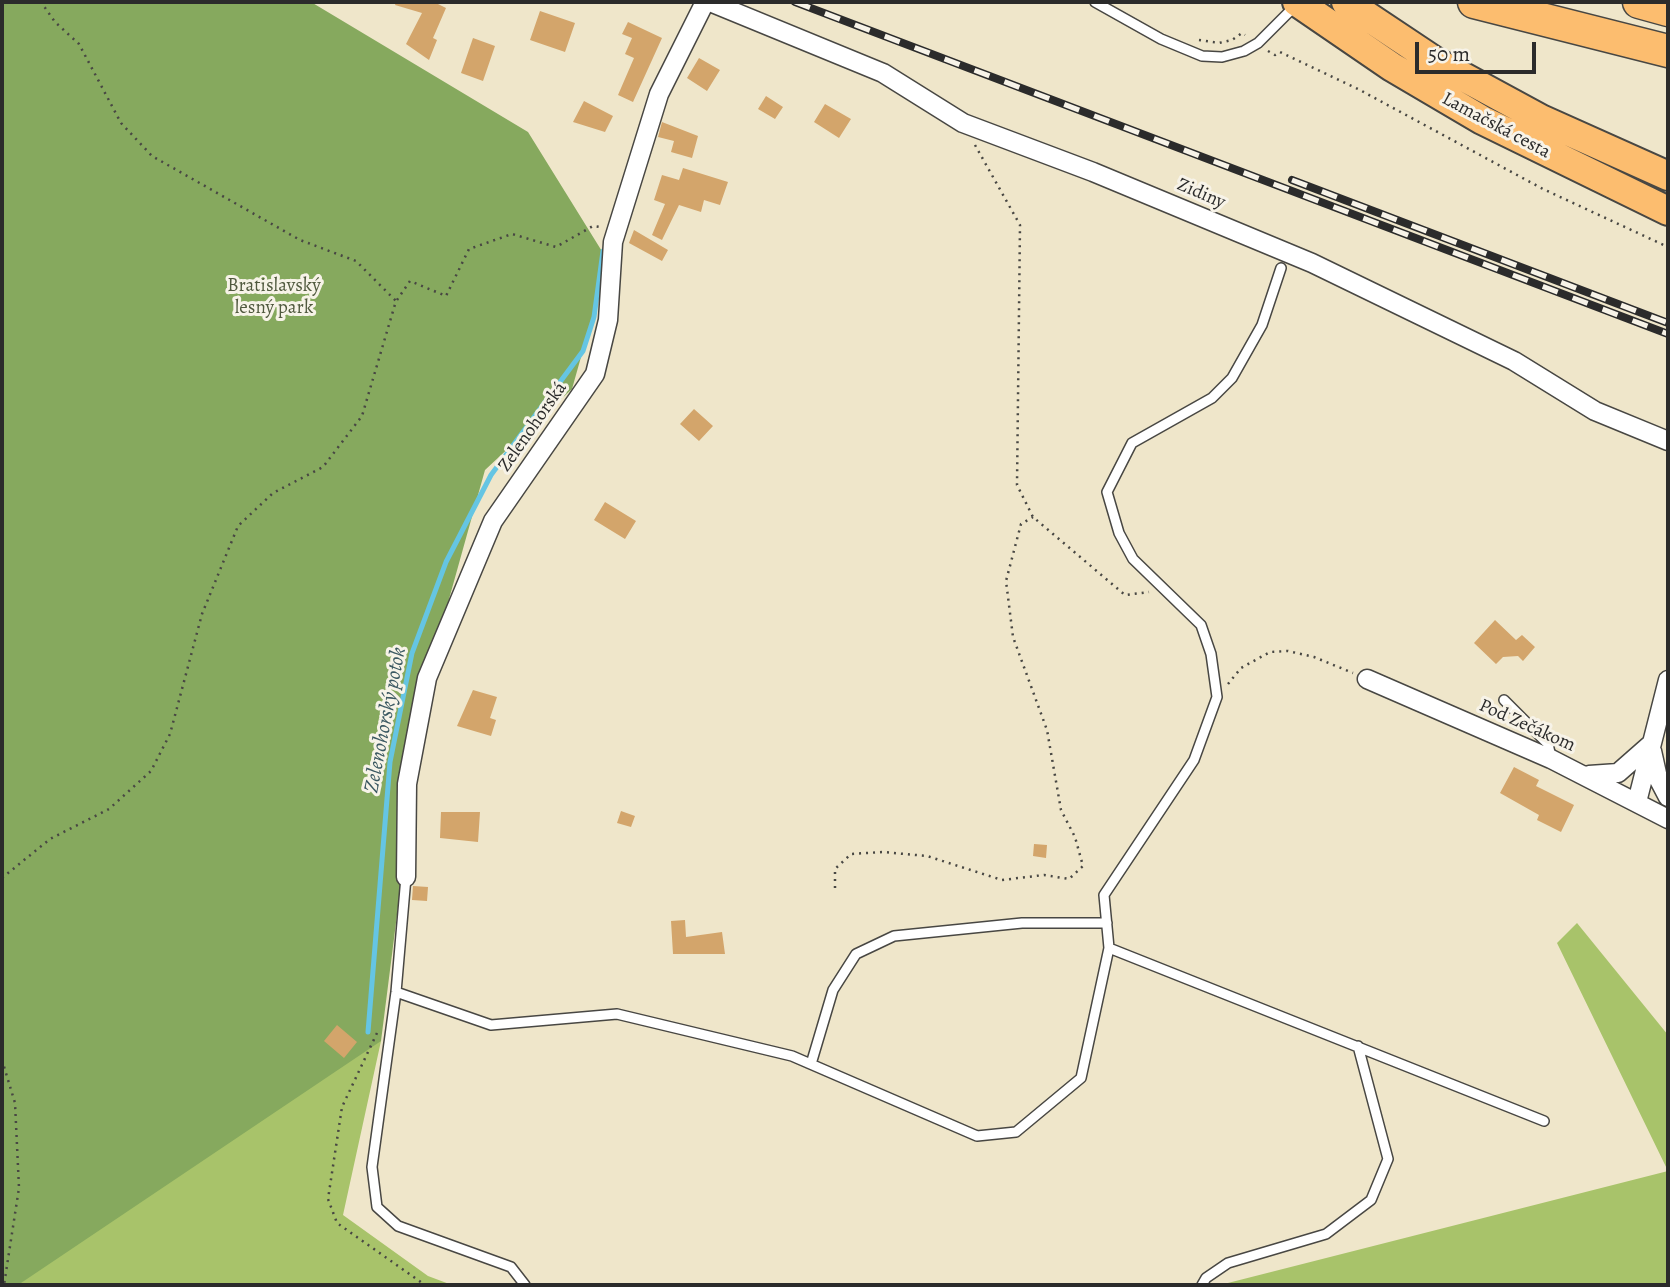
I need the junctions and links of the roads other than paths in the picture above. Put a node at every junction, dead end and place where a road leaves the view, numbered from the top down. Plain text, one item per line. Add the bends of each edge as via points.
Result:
1 (708, 2) edge
2 (1095, 2) edge
3 (1298, 2) edge
4 (1346, 2) edge
5 (1474, 2) edge
6 (1560, 2) edge
7 (1639, 2) edge
8 (1668, 10) edge
9 (1668, 49) edge
10 (1668, 176) edge
11 (1668, 211) edge
12 (1281, 268) dead end
13 (1668, 441) edge
14 (1367, 679) road end
15 (1668, 680) edge
16 (1504, 700) dead end
17 (1651, 744) junction
18 (1551, 759) junction
19 (1583, 774) junction
20 (1668, 797) edge
21 (1637, 802) junction
22 (1668, 819) edge
23 (406, 877) joint
24 (1107, 923) junction
25 (1109, 948) junction
26 (396, 992) junction
27 (1358, 1046) junction
28 (811, 1064) junction
29 (1544, 1121) dead end
30 (525, 1285) edge
31 (1202, 1285) edge

1 - 13 street, Zidiny via 883,73 963,122 1312,263 1514,360 1595,411
1 - 23 street, Zelenohorská via 659,94 617,230 608,320 595,374 493,521 427,678 407,784
2 - 3 lane via 1202,56 1234,54 1258,43
3 - 11 main road, Lamačská cesta via 1392,67 1482,120
4 - 10 main road, Lamačská cesta via 1436,62 1530,113
5 - 9 highway
6 - 9 highway
7 - 8 highway
12 - 24 lane via 1262,325 1232,378 1212,398 1132,443 1107,492 1119,533 1133,559 1201,625 1217,697 1194,760 1104,895
14 - 18 street, Pod Zečákom
15 - 17 street
16 - 18 lane via 1548,744
17 - 19 street via 1618,773
17 - 20 street via 1658,778
17 - 21 street
18 - 19 street, Pod Zečákom
19 - 21 street, Pod Zečákom
21 - 22 street, Pod Zečákom
23 - 26 lane
24 - 25 lane
24 - 28 lane via 1022,923 894,936 856,954 833,990
25 - 27 lane
25 - 28 lane via 1081,1077 1016,1132 977,1136
26 - 28 lane via 491,1025 617,1014
26 - 30 lane via 372,1167 377,1207 397,1226 511,1267
27 - 29 lane
27 - 31 lane via 1388,1158 1371,1200 1326,1234 1228,1263

